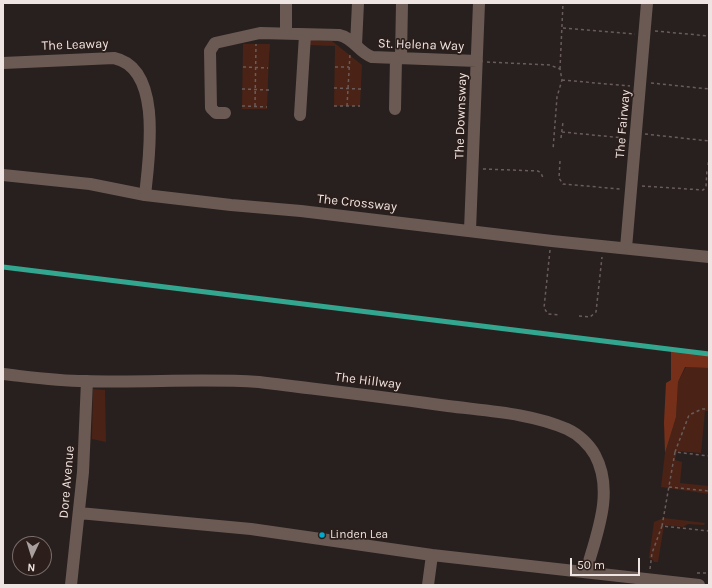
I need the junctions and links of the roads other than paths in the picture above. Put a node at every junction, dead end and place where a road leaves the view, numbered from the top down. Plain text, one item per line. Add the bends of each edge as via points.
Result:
1 (286, 3) edge
2 (358, 3) edge
3 (402, 3) edge
4 (479, 3) edge
5 (648, 3) edge
6 (286, 33) junction
7 (305, 35) junction
8 (356, 45) junction
9 (398, 58) junction
10 (477, 61) junction
11 (3, 63) edge
12 (395, 109) dead end
13 (225, 114) dead end
14 (300, 116) dead end
15 (3, 175) edge
16 (145, 195) junction
17 (470, 230) junction
18 (626, 248) junction
19 (709, 257) edge
20 (3, 374) edge
21 (87, 381) junction
22 (78, 513) junction
23 (432, 555) junction
24 (586, 572) junction
25 (71, 585) edge
26 (428, 585) edge
27 (699, 585) edge

1 - 6 street
2 - 8 street
3 - 9 street
4 - 10 street, The Downsway
5 - 18 street, The Fairway
6 - 7 street, St. Helena Way
6 - 13 street, St. Helena Way via 256,34 215,43 212,46 211,108 216,113
7 - 8 street, St. Helena Way via 346,36
7 - 14 street
8 - 9 street, St. Helena Way via 372,57
9 - 10 street, St. Helena Way
9 - 12 street
10 - 17 street, The Downsway
11 - 16 street, The Leaway via 114,58 122,59 134,68 142,82 148,105
15 - 16 street, The Crossway via 90,184
16 - 17 street, The Crossway
17 - 18 street, The Crossway
18 - 19 street, The Crossway
20 - 21 street, The Hillway
21 - 22 street, Dore Avenue via 83,472
21 - 24 street, The Hillway via 259,382 481,410 552,423 585,442 594,453 601,469 604,489 603,510
22 - 23 street via 251,529
22 - 25 street, Dore Avenue
23 - 24 street
23 - 26 street
24 - 27 street

